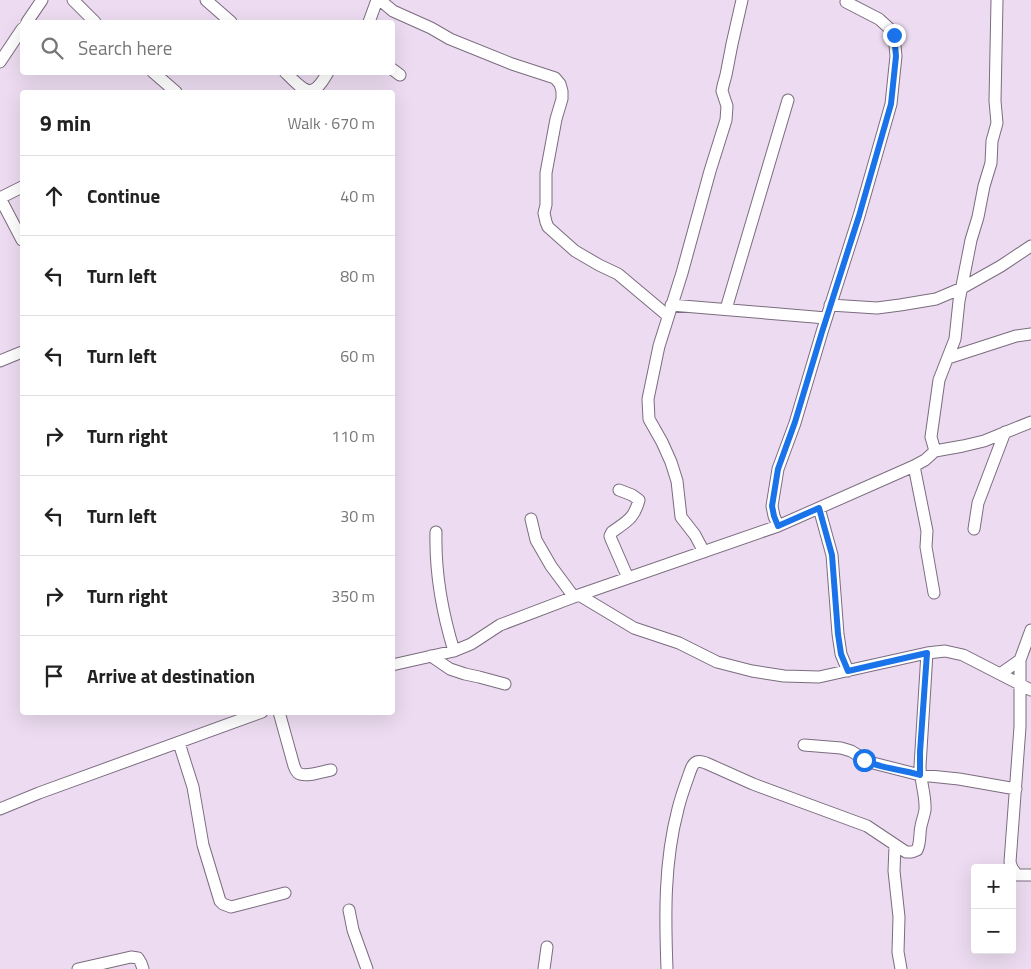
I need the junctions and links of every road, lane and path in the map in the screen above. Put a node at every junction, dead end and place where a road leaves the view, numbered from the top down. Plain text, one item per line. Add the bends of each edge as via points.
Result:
1 (42, 0) edge
2 (73, 0) edge
3 (206, 0) edge
4 (379, 0) edge
5 (742, 0) edge
6 (998, 0) edge
7 (846, 2) dead end
8 (28, 20) edge
9 (93, 20) edge
10 (229, 20) edge
11 (370, 20) edge
12 (20, 32) edge
13 (0, 62) edge
14 (156, 75) edge
15 (287, 75) edge
16 (327, 75) edge
17 (325, 88) edge
18 (293, 89) edge
19 (174, 90) edge
20 (306, 90) edge
21 (788, 100) dead end
22 (20, 188) edge
23 (0, 198) edge
24 (20, 236) edge
25 (1031, 246) edge
26 (962, 288) junction
27 (830, 305) junction
28 (726, 309) junction
29 (670, 310) junction
30 (826, 318) junction
31 (1031, 334) edge
32 (20, 353) edge
33 (948, 358) junction
34 (0, 361) edge
35 (1031, 422) edge
36 (1005, 432) junction
37 (935, 451) junction
38 (914, 466) junction
39 (619, 490) dead end
40 (819, 508) junction
41 (531, 519) dead end
42 (778, 526) junction
43 (974, 528) dead end
44 (436, 532) dead end
45 (704, 552) junction
46 (628, 578) junction
47 (934, 593) dead end
48 (576, 596) junction
49 (1031, 630) edge
50 (454, 651) junction
51 (927, 653) junction
52 (431, 656) junction
53 (1020, 660) junction
54 (395, 664) edge
55 (848, 671) junction
56 (1000, 674) junction
57 (505, 684) dead end
58 (1020, 684) junction
59 (1031, 690) edge
60 (254, 715) edge
61 (280, 715) edge
62 (179, 743) junction
63 (804, 745) dead end
64 (331, 770) dead end
65 (920, 775) junction
66 (1016, 789) junction
67 (0, 809) edge
68 (895, 846) junction
69 (1011, 864) edge
70 (1016, 874) edge
71 (1031, 875) edge
72 (285, 893) dead end
73 (349, 910) dead end
74 (547, 947) dead end
75 (78, 969) edge
76 (143, 969) edge
77 (367, 969) edge
78 (544, 969) edge
79 (667, 969) edge
80 (901, 969) edge

1 - 8 street
2 - 9 street
3 - 10 street
4 - 11 street
4 - 29 street via 393,11 450,39 555,78 560,84 562,99 546,173 544,213 548,227 575,251 618,274
5 - 29 street via 722,91 727,106 726,120
6 - 26 street via 997,123
7 - 27 street via 875,16 890,28 896,56 891,104
12 - 13 street
14 - 19 street
15 - 18 street
16 - 17 street
18 - 20 street
21 - 28 street
22 - 23 street
23 - 24 street
25 - 26 street
26 - 27 street via 936,299 877,308
26 - 33 street via 956,339
27 - 30 street
28 - 29 street
28 - 30 street
29 - 45 street via 648,399 650,419 671,462 681,516
30 - 42 street via 778,469 772,506
31 - 33 street
32 - 34 street
33 - 37 street via 939,380 931,437
35 - 36 street
36 - 37 street via 984,441
36 - 43 street via 978,503
37 - 38 street
38 - 40 street
38 - 47 street via 927,531 926,546
39 - 46 street via 639,500 631,518 610,536
40 - 42 street
40 - 55 street via 832,555 838,634
41 - 48 street via 536,540 551,566
42 - 45 street
44 - 50 street via 438,587
45 - 46 street
46 - 48 street
48 - 50 street via 500,625
48 - 55 street via 634,628 679,643 717,662 784,676 819,677
49 - 53 street
50 - 52 street
51 - 55 street
51 - 56 street via 945,651 963,655
51 - 65 street
52 - 54 street
52 - 57 street via 450,669
53 - 56 street
53 - 58 street
56 - 58 street
58 - 59 street
58 - 66 street
60 - 62 street
61 - 64 street via 297,772 306,775
62 - 67 street
62 - 72 street via 220,901 232,907
63 - 65 street via 841,748 869,762
65 - 66 street
65 - 68 street via 925,810 918,847 909,853
66 - 69 street
68 - 79 street via 867,826 753,784 706,762 695,762 678,810 669,857 666,881
68 - 80 street
70 - 71 street
73 - 77 street
74 - 78 street
75 - 76 street via 131,957 138,958

